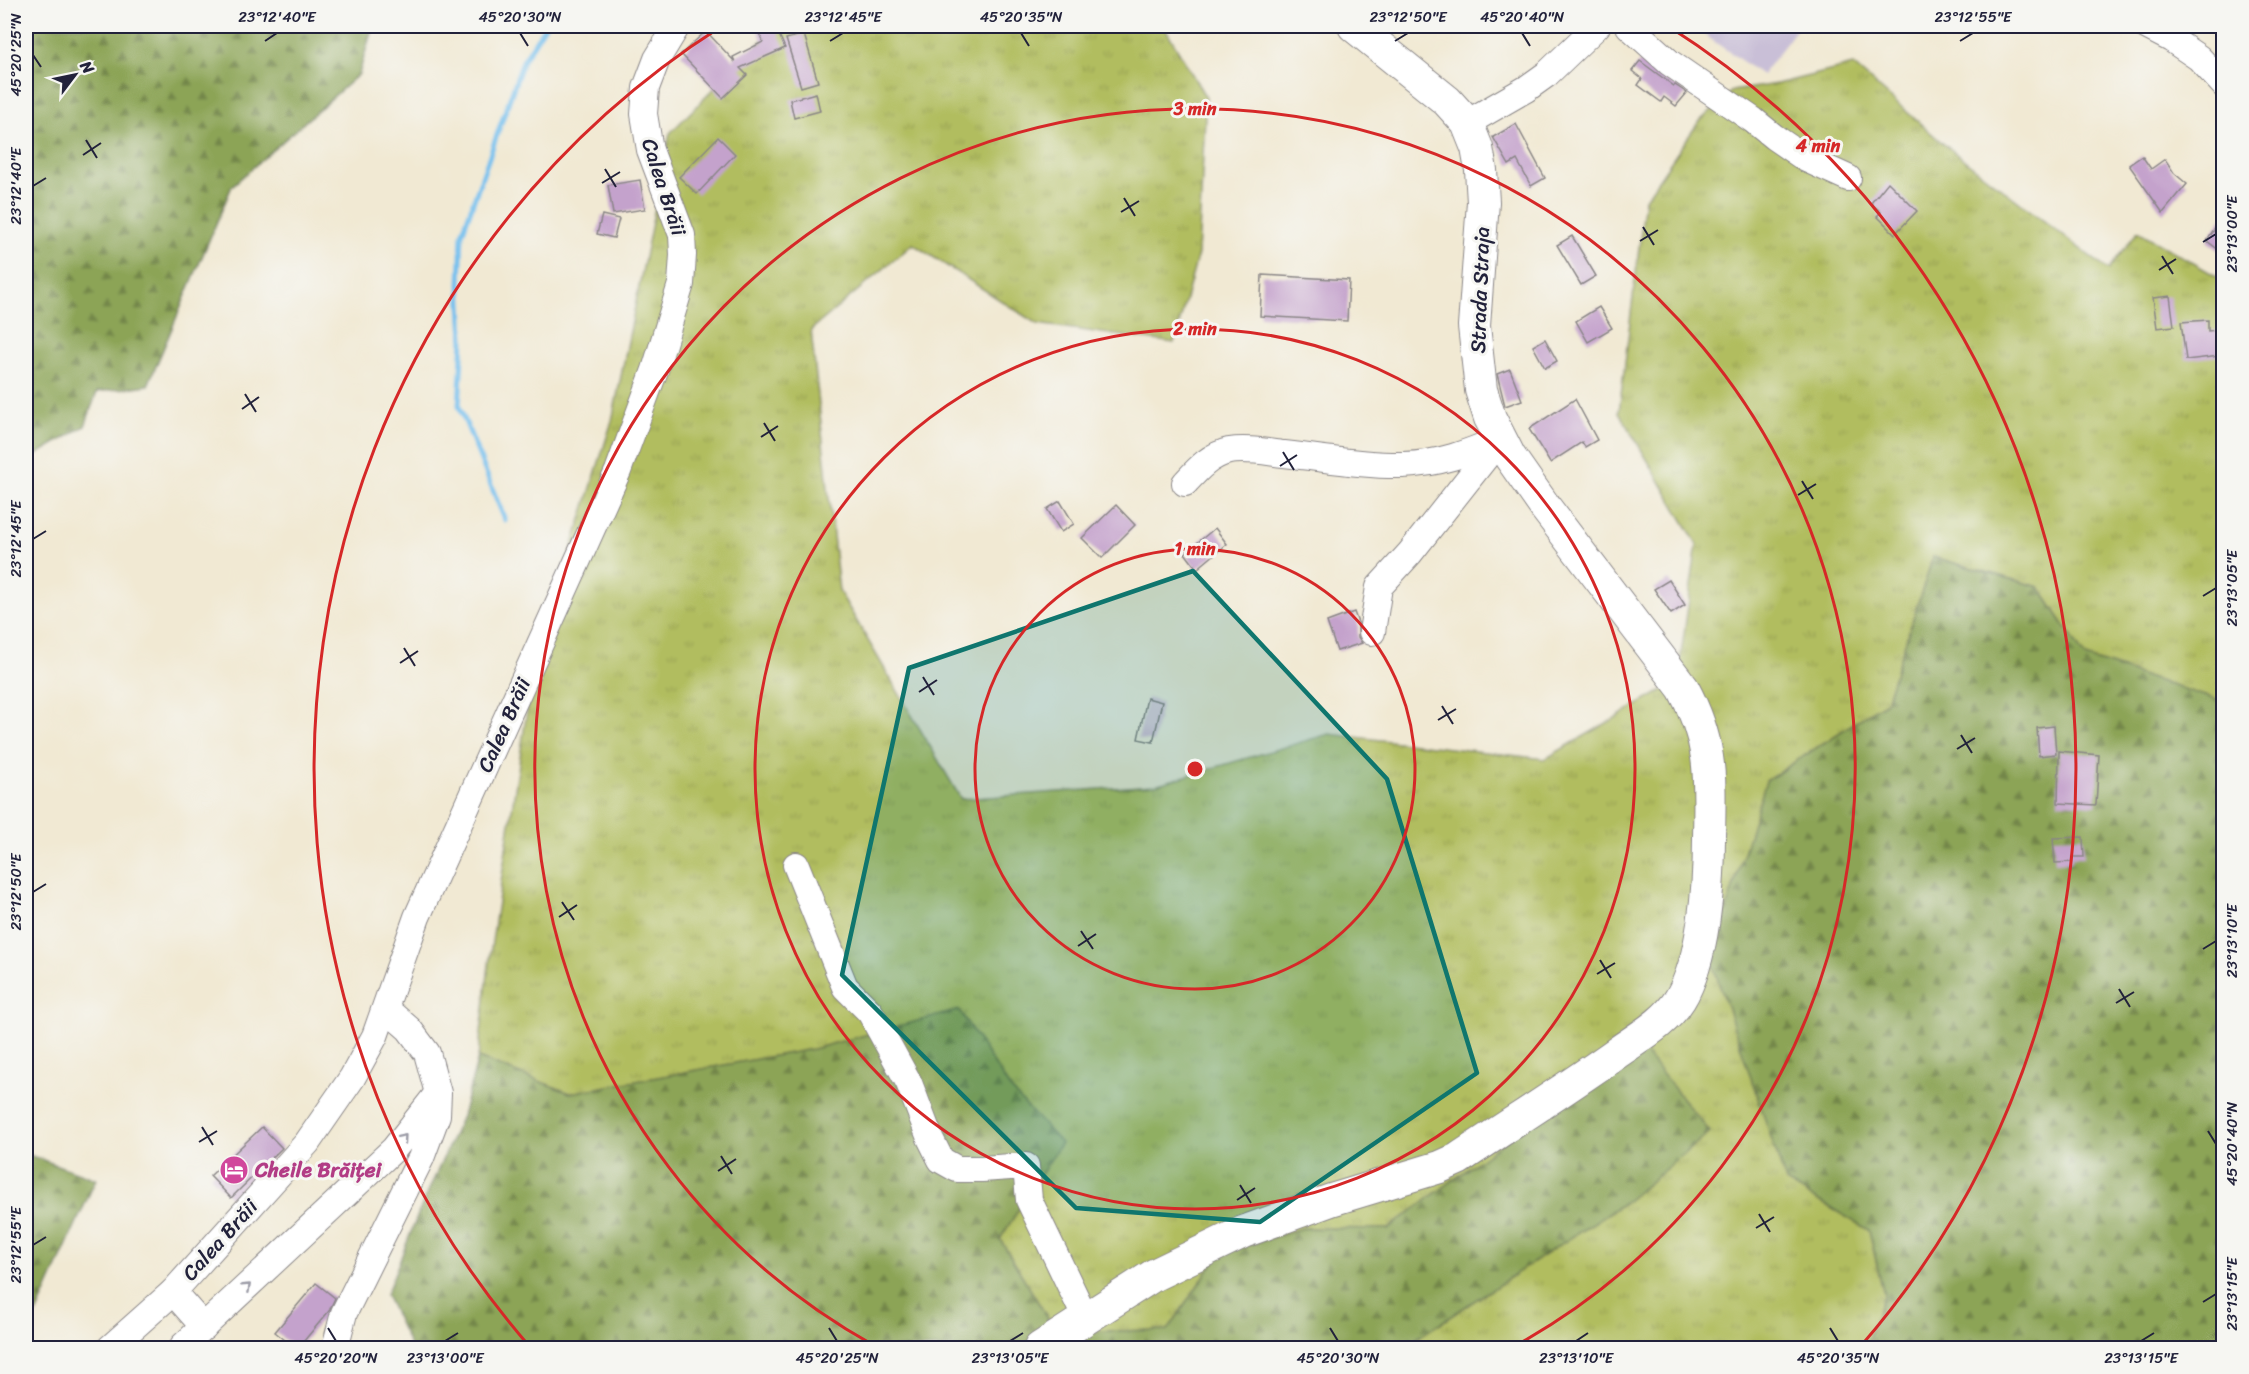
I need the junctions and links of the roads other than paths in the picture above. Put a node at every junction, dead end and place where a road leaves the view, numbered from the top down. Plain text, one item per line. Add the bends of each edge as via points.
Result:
1 (677, 26) edge
2 (1354, 26) edge
3 (1597, 26) edge
4 (1629, 26) edge
5 (2146, 26) edge
6 (2223, 85) edge
7 (1467, 123) junction
8 (1848, 178) dead end
9 (1500, 439) junction
10 (1185, 483) dead end
11 (1372, 632) dead end
12 (796, 865) dead end
13 (386, 1009) junction
14 (438, 1093) junction
15 (173, 1292) junction
16 (1086, 1318) junction
17 (204, 1327) junction
18 (183, 1346) dead end
19 (110, 1348) edge
20 (335, 1348) edge
21 (1040, 1348) edge

1 - 13 street, Calea Brăii via 657,59 646,88 644,114 650,150 682,235 681,285 671,320 618,471 417,917
2 - 7 main road, Strada Straja via 1447,101
3 - 7 street via 1547,74
4 - 8 street via 1670,63 1774,137 1806,159
5 - 6 street via 2199,58
7 - 9 main road, Strada Straja via 1477,148 1483,202 1474,326 1476,356 1481,390
9 - 10 street via 1428,464 1228,451 1205,463
9 - 11 street via 1379,587
9 - 16 main road, Strada Straja via 1545,507 1683,688 1697,713 1710,774 1709,850 1697,954 1683,993 1656,1025 1458,1159 1243,1233 1154,1275
12 - 16 street via 845,987 870,1012 909,1083 941,1160 957,1168 1026,1166 1029,1200
13 - 14 street via 409,1029 427,1053
13 - 15 street, Calea Brăii via 352,1078 308,1143
17 -> 14 street via 394,1149
14 - 20 street via 437,1115 422,1158 344,1313
15 - 17 street
15 - 19 street, Calea Brăii
16 - 21 main road, Strada Straja
17 - 18 street

